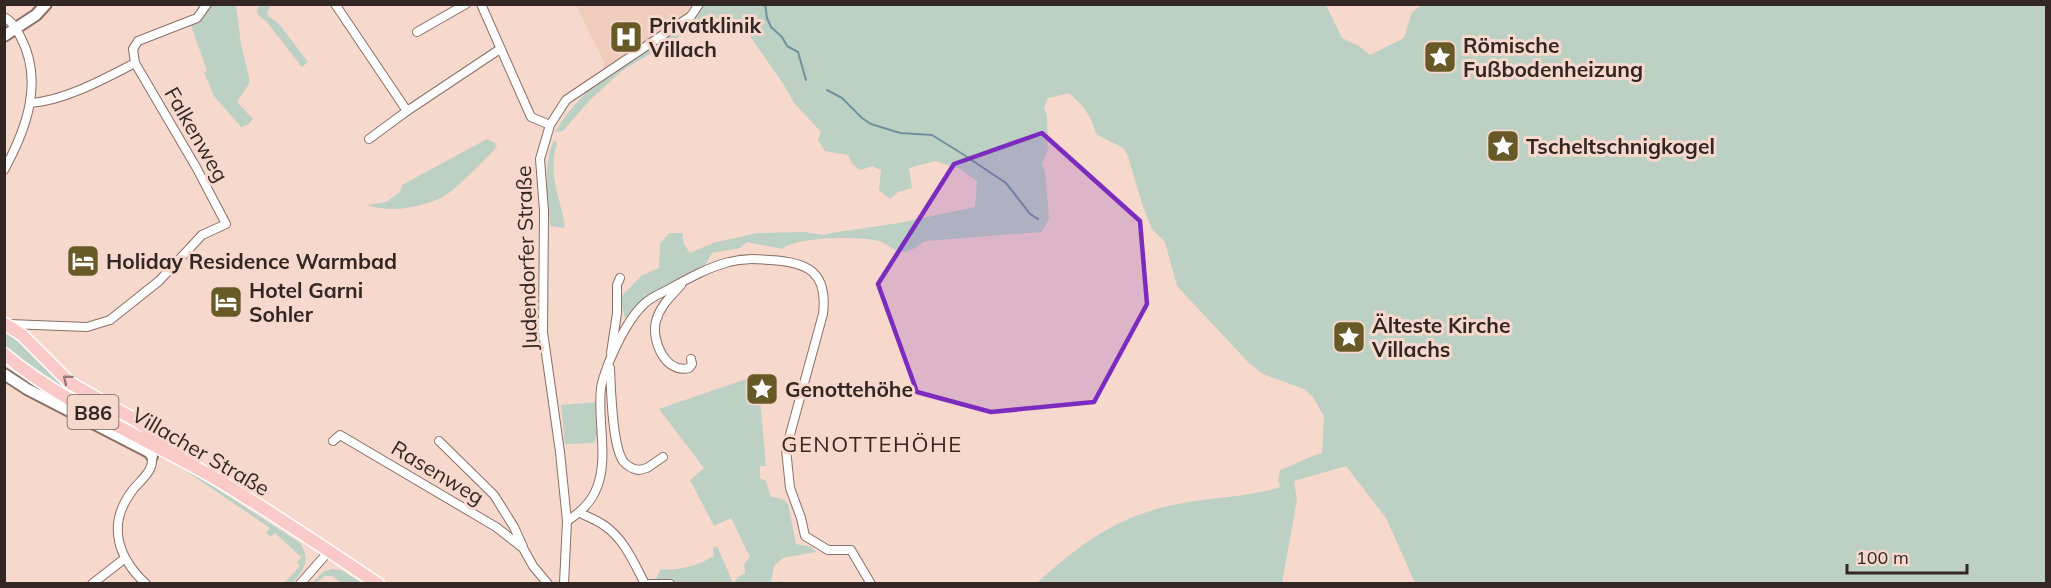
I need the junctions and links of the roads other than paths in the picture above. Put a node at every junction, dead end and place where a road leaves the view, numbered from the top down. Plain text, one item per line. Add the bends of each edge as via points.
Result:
1 (46, 4) edge
2 (207, 4) edge
3 (335, 4) edge
4 (466, 4) edge
5 (481, 4) edge
6 (699, 4) edge
7 (4, 17) edge
8 (16, 29) junction
9 (417, 32) dead end
10 (4, 36) edge
11 (500, 49) junction
12 (135, 63) junction
13 (31, 103) junction
14 (407, 111) junction
15 (550, 125) junction
16 (369, 139) dead end
17 (4, 170) edge
18 (620, 278) dead end
19 (686, 280) junction
20 (5, 324) edge
21 (4, 354) edge
22 (691, 359) dead end
23 (609, 362) junction
24 (4, 374) edge
25 (333, 441) dead end
26 (439, 441) dead end
27 (152, 456) junction
28 (663, 457) dead end
29 (186, 463) junction
30 (220, 481) junction
31 (580, 513) junction
32 (567, 521) junction
33 (523, 548) junction
34 (329, 551) junction
35 (124, 559) junction
36 (92, 584) edge
37 (146, 584) edge
38 (300, 584) edge
39 (378, 584) edge
40 (548, 584) edge
41 (564, 584) edge
42 (645, 584) edge
43 (650, 584) edge
44 (670, 584) edge
45 (871, 584) edge

1 - 8 street
2 - 12 street via 197,18 138,41 133,49
3 - 14 street
4 - 9 street
5 - 11 street
6 - 15 street, Judendorfer Straße via 691,16 566,100
7 - 8 street
8 - 10 street
8 - 13 street via 30,64
11 - 14 street
11 - 15 street via 531,117
12 - 13 street via 97,83
12 - 20 street, Falkenweg via 226,224 202,236 159,281 111,320 87,327
13 - 17 street via 21,138
14 - 16 street
15 - 32 street, Judendorfer Straße via 540,159 544,211 543,332
18 - 23 street
19 - 22 street via 661,308 655,334 660,350 673,366 686,369
19 - 23 street via 644,303 630,320
19 - 45 street via 723,264 750,259 801,265 819,278 823,308 787,442 789,483 805,536 828,550 851,550
30 -> 20 main road via 137,421 70,383 22,335
21 - 29 main road, Villacher Straße / B86 via 62,395
23 - 28 street via 620,456 624,463 639,470
23 - 31 street via 601,388 598,485
24 - 27 street
25 - 33 street, Rasenweg via 340,435 496,527
26 - 33 street, Rasenweg via 494,495
27 - 29 main road
27 - 35 street via 152,469 125,502 118,520
29 - 30 main road, Villacher Straße / B86
30 - 34 main road, Villacher Straße / B86
31 - 32 street
31 - 42 street via 611,531 630,554
32 - 41 street, Judendorfer Straße
33 - 40 street, Rasenweg
34 - 38 street
34 - 39 main road, Villacher Straße / B86
35 - 36 street
35 - 37 street
43 - 44 street

